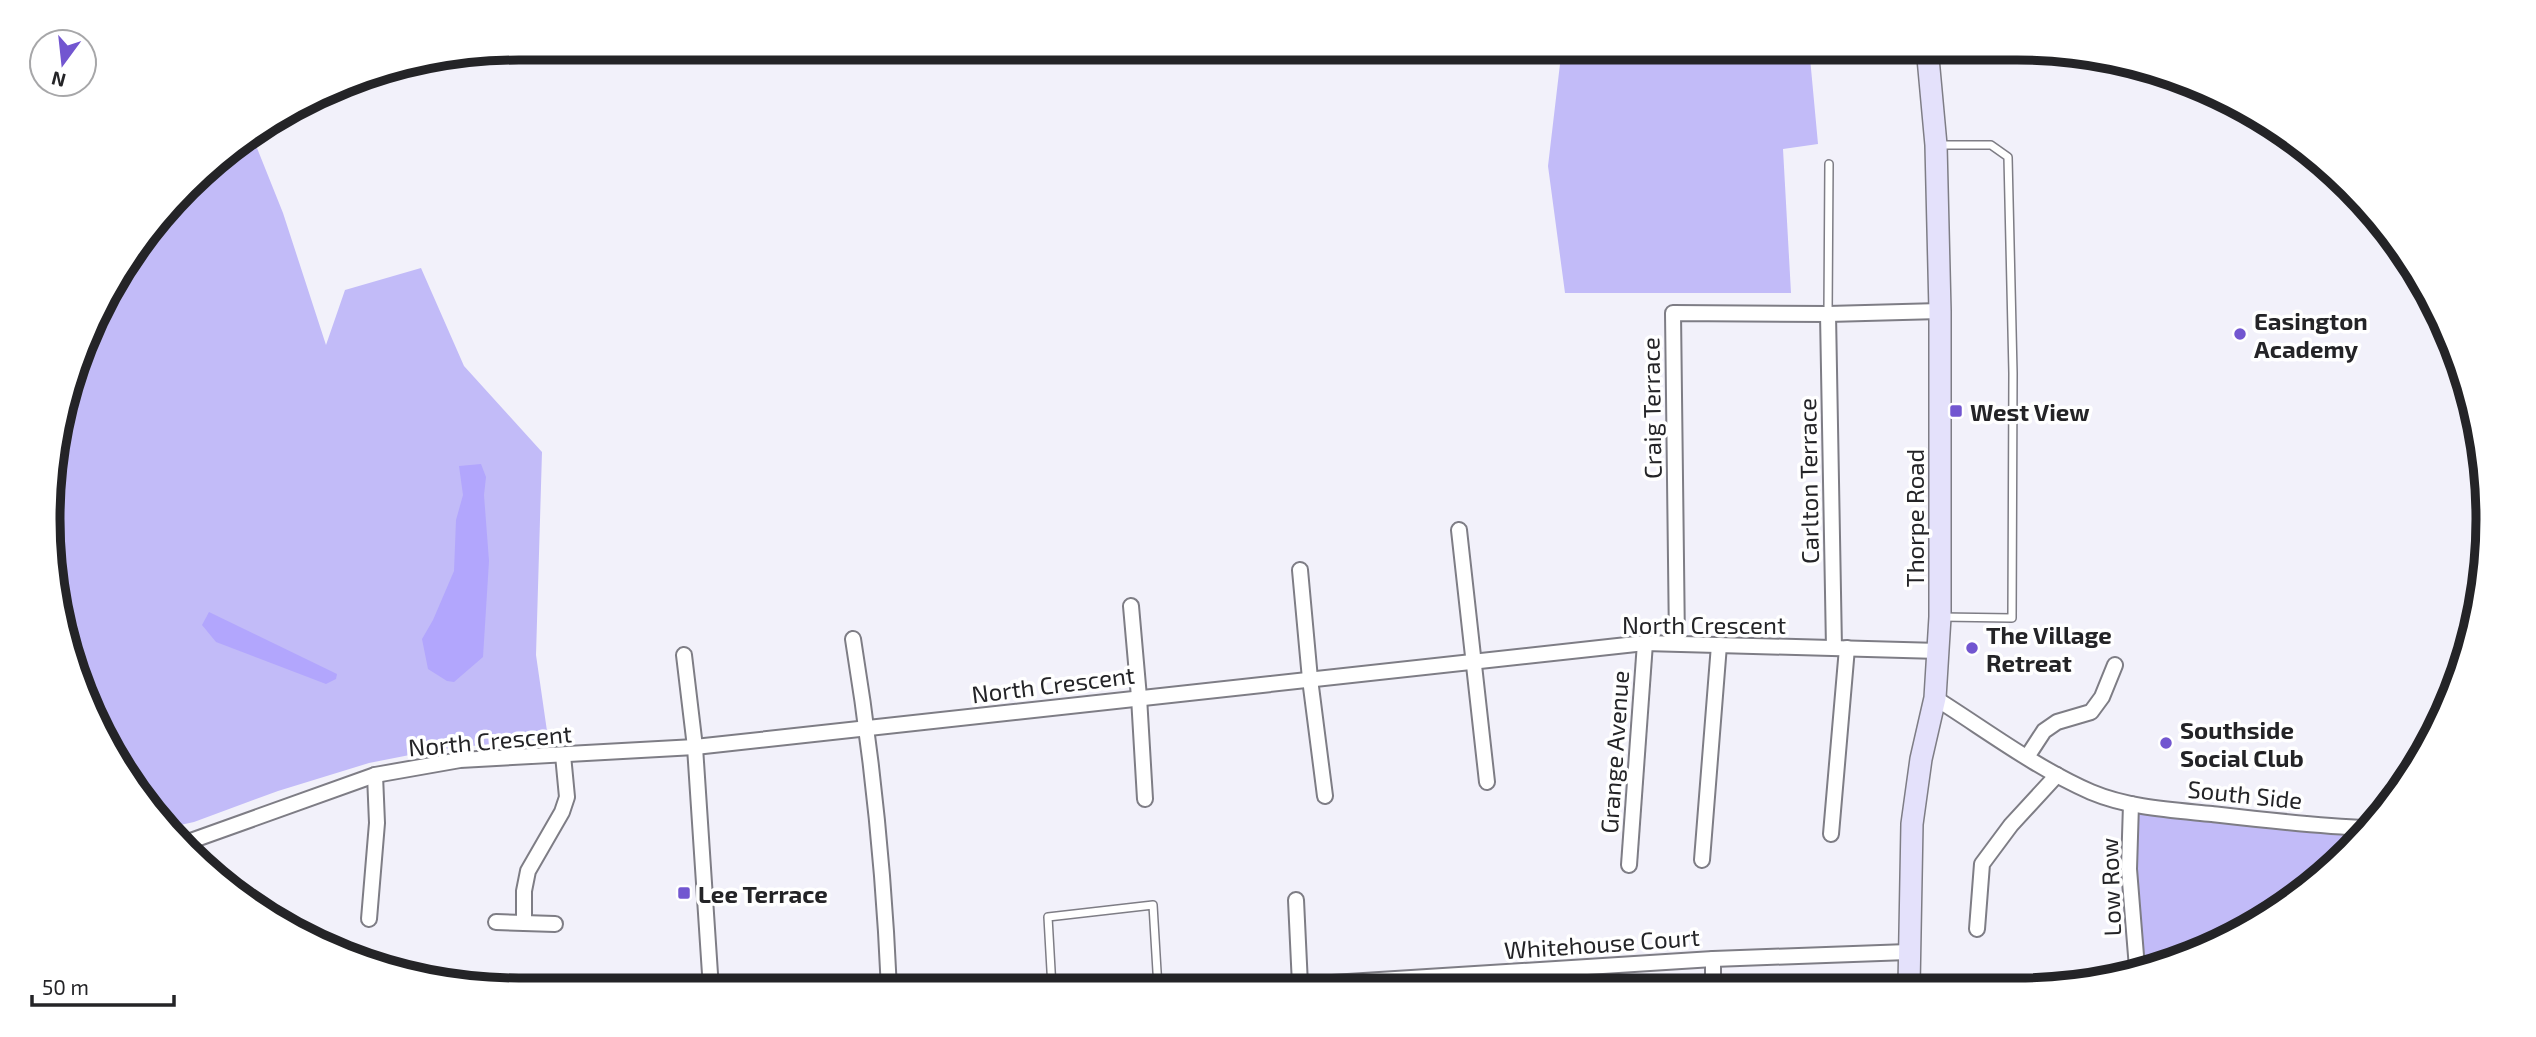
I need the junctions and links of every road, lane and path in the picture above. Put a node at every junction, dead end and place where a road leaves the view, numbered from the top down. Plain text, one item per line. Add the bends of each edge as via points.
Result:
1 (1928, 60) edge
2 (1936, 145) junction
3 (1829, 164) dead end
4 (1940, 311) junction
5 (1828, 314) junction
6 (1459, 530) dead end
7 (1300, 570) dead end
8 (1131, 606) dead end
9 (1940, 617) junction
10 (853, 639) dead end
11 (1645, 643) junction
12 (1677, 643) junction
13 (1719, 645) junction
14 (1841, 648) junction
15 (1939, 650) junction
16 (684, 655) dead end
17 (1474, 662) junction
18 (2115, 666) dead end
19 (1310, 679) junction
20 (1139, 697) junction
21 (1936, 698) junction
22 (868, 728) junction
23 (695, 747) junction
24 (563, 755) junction
25 (2027, 757) junction
26 (375, 775) junction
27 (2057, 775) junction
28 (1487, 782) dead end
29 (1325, 796) dead end
30 (1145, 799) dead end
31 (2131, 804) junction
32 (2357, 827) edge
33 (1831, 834) dead end
34 (192, 841) edge
35 (1702, 860) dead end
36 (1629, 865) dead end
37 (1296, 900) dead end
38 (369, 919) dead end
39 (496, 922) dead end
40 (524, 922) junction
41 (555, 925) dead end
42 (1977, 929) dead end
43 (1908, 952) junction
44 (1713, 959) junction
45 (2137, 962) edge
46 (710, 978) edge
47 (889, 978) edge
48 (1051, 978) edge
49 (1157, 978) edge
50 (1300, 978) edge
51 (1494, 978) edge
52 (1713, 978) edge
53 (1909, 978) edge

1 - 2 main road, Thorpe Road
2 - 4 main road, Thorpe Road
2 - 9 lane via 1991,145 2008,157 2013,373 2012,618
3 - 5 lane
4 - 5 street, Craig Terrace
4 - 9 main road, Thorpe Road
5 - 12 street, Craig Terrace via 1673,313
5 - 14 street, Carlton Terrace
6 - 17 street
7 - 19 street
8 - 20 street
9 - 15 main road, Thorpe Road
10 - 22 street
11 - 12 street, North Crescent
11 - 17 street, North Crescent
11 - 36 street, Grange Avenue
12 - 13 street, North Crescent
13 - 14 street, North Crescent
13 - 35 street
14 - 15 street, North Crescent
14 - 33 street, Carlton Terrace
15 - 21 main road, Thorpe Road
16 - 23 street
17 - 19 street, North Crescent
17 - 28 street
18 - 25 street via 2091,712 2057,722
19 - 20 street, North Crescent
19 - 29 street
20 - 22 street, North Crescent
20 - 30 street
21 - 25 street, South Side
21 - 43 main road, Thorpe Road via 1912,824
22 - 23 street, North Crescent
22 - 47 street
23 - 24 street, North Crescent
23 - 46 street
24 - 26 street, North Crescent via 460,760
24 - 40 street via 567,797 528,871
25 - 27 street, South Side
26 - 34 street, North Crescent
26 - 38 street via 377,823
27 - 31 street, South Side
27 - 42 street via 1983,864
31 - 32 street, South Side
31 - 45 street, Low Row via 2129,869
37 - 50 street, Whitehouse Court
39 - 40 street
40 - 41 street
43 - 44 street, Whitehouse Court
43 - 53 main road, Thorpe Road
44 - 51 street, Whitehouse Court
44 - 52 street
48 - 49 lane via 1048,917 1153,905

